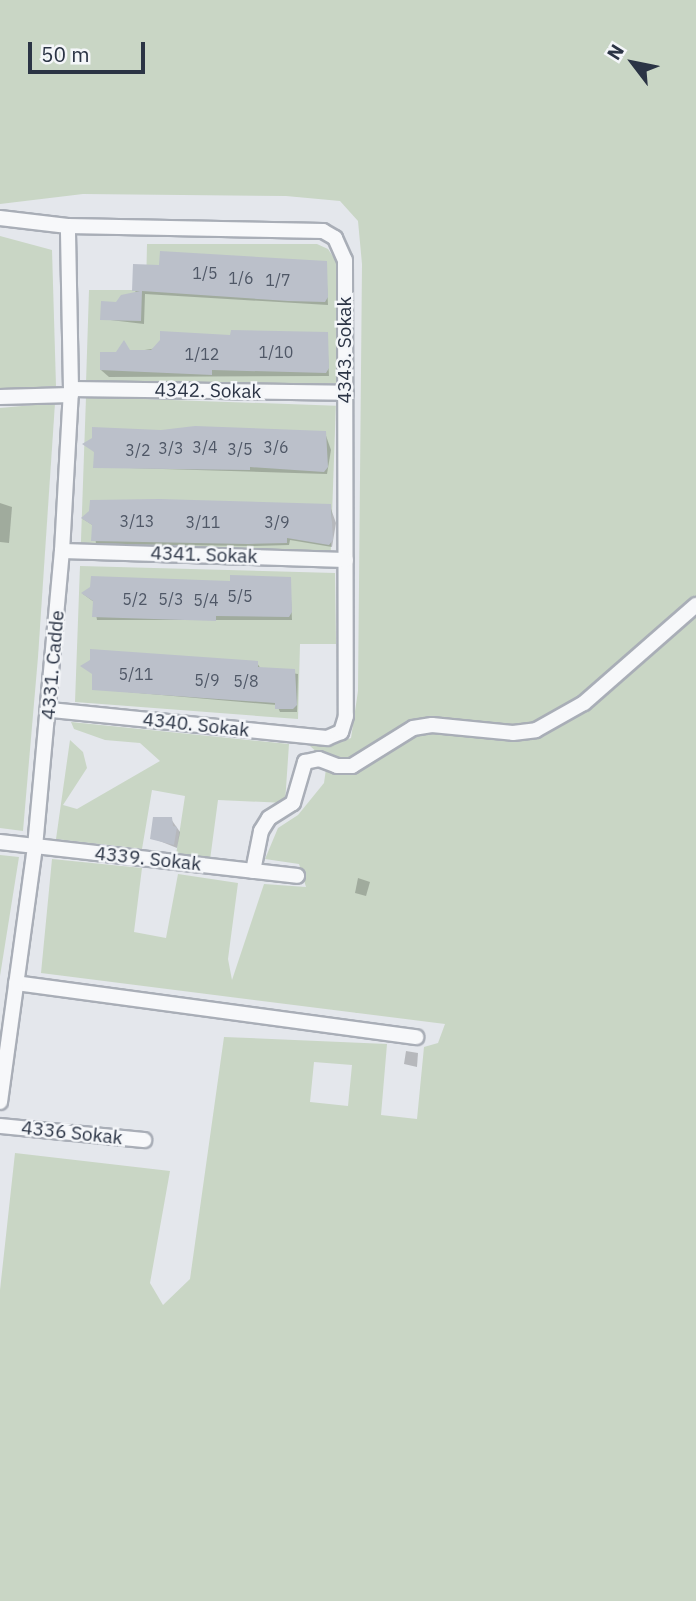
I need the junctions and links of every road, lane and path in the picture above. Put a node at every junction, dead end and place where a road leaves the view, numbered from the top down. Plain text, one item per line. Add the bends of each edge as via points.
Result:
1 (0, 218) edge
2 (68, 226) junction
3 (71, 392) junction
4 (345, 393) junction
5 (0, 397) edge
6 (62, 551) junction
7 (346, 560) junction
8 (696, 605) edge
9 (50, 710) junction
10 (341, 732) joint
11 (0, 842) edge
12 (35, 847) junction
13 (253, 871) junction
14 (296, 876) dead end
15 (16, 983) junction
16 (416, 1037) dead end
17 (0, 1102) edge
18 (0, 1126) edge
19 (144, 1140) dead end

1 - 2 street
2 - 3 street, 4331. Cadde
2 - 4 street, 4343. Sokak via 323,230 335,238 345,260
3 - 4 street, 4342. Sokak
3 - 5 street, 4342. Sokak
3 - 6 street, 4331. Cadde
4 - 7 street, 4343. Sokak
6 - 7 street, 4341. Sokak
6 - 9 street, 4331. Cadde
7 - 10 street, 4343. Sokak via 346,716
8 - 13 street via 584,703 536,730 513,733 432,725 413,728 352,766 319,759 306,762 293,803 269,818 261,831
9 - 10 street, 4340. Sokak via 327,738
9 - 12 street, 4331. Cadde
11 - 12 street, 4339. Sokak
12 - 13 street, 4339. Sokak
12 - 15 street, 4331. Cadde
13 - 14 street, 4339. Sokak
15 - 16 street
15 - 17 street, 4331. Cadde
18 - 19 street, 4336 Sokak

